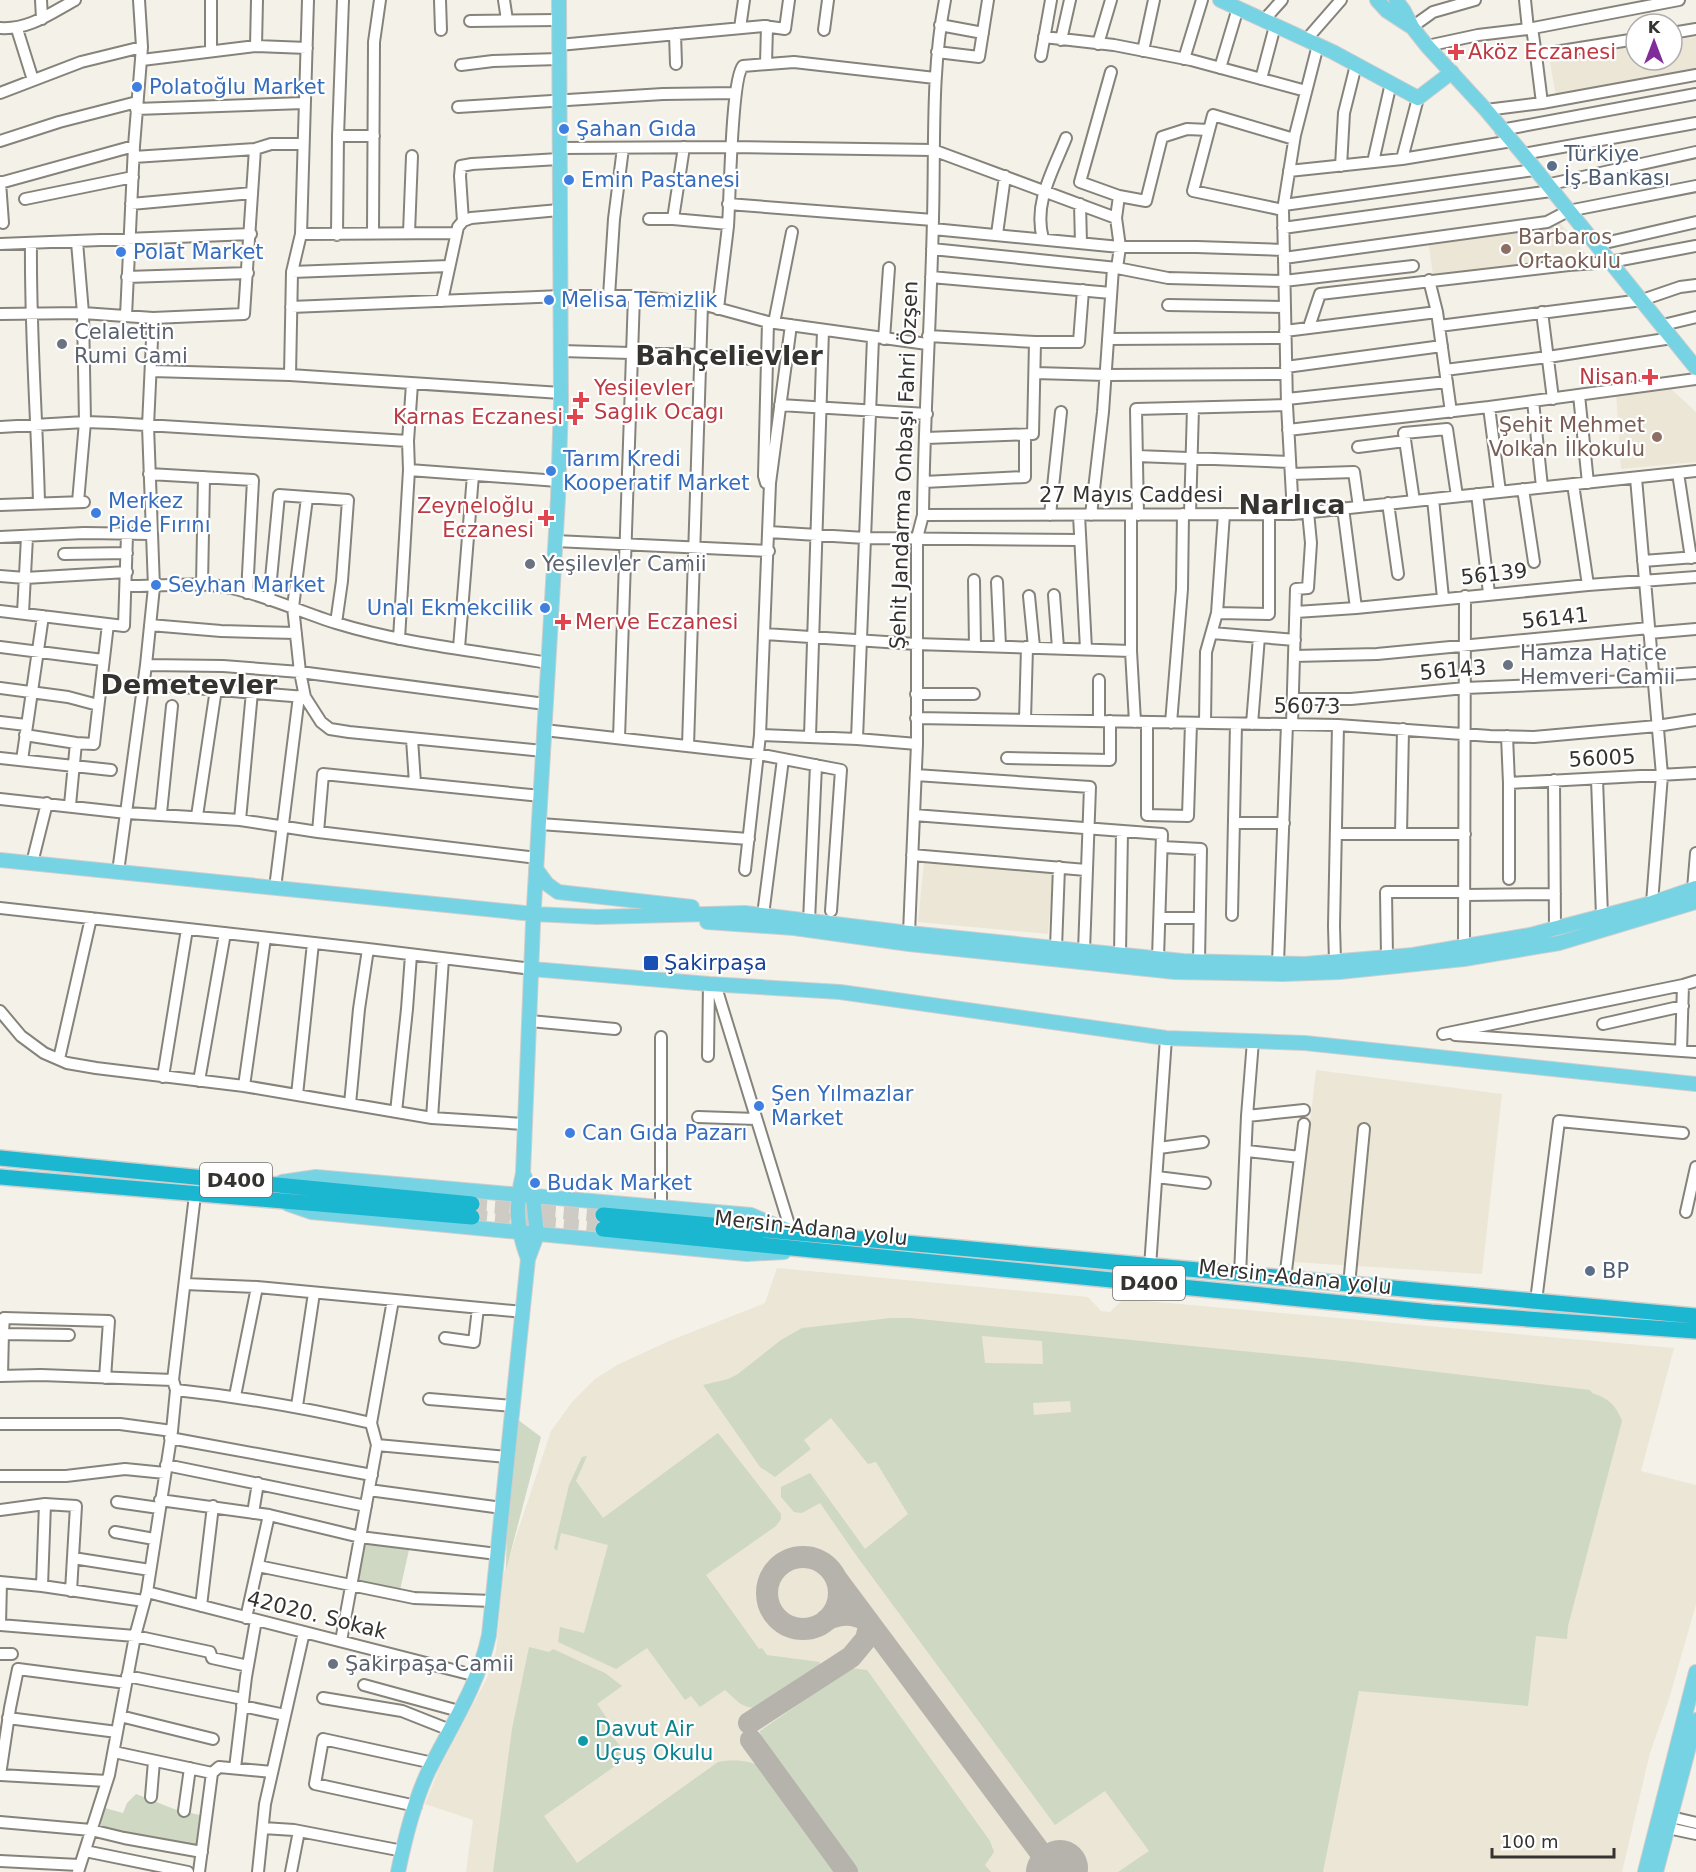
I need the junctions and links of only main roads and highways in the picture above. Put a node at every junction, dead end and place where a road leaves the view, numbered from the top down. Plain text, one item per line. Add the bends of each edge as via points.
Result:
1 (559, 0) edge
2 (1220, 0) edge
3 (1377, 0) edge
4 (1396, 0) edge
5 (1412, 27) junction
6 (1452, 72) junction
7 (1695, 365) edge
8 (0, 860) edge
9 (537, 864) junction
10 (0, 866) edge
11 (1695, 893) edge
12 (745, 913) junction
13 (533, 919) junction
14 (532, 969) junction
15 (1696, 1084) edge
16 (0, 1158) edge
17 (523, 1173) junction
18 (0, 1178) edge
19 (268, 1184) junction
20 (518, 1196) junction
21 (533, 1197) junction
22 (274, 1200) junction
23 (791, 1231) junction
24 (519, 1233) junction
25 (537, 1235) junction
26 (821, 1249) junction
27 (528, 1259) junction
28 (1356, 1285) junction
29 (1696, 1306) edge
30 (1431, 1312) junction
31 (1696, 1316) edge
32 (1696, 1331) edge
33 (1696, 1340) edge
34 (1696, 1672) edge
35 (1696, 1720) edge
36 (1667, 1822) junction
37 (398, 1872) edge
38 (1645, 1872) edge
39 (1656, 1872) edge

1 - 9 main road via 561,393
2 - 6 main road via 1418,98
3 - 5 main road
4 - 5 main road
5 - 6 main road
6 - 7 main road
8 - 13 main road
9 - 12 main road via 547,884 558,892
9 - 13 main road
10 - 13 main road
11 - 12 main road via 1530,935 1387,957 1278,963 1083,951
11 - 13 main road via 1548,945 1464,959 1283,974 1164,971 794,928 707,922 598,925
12 - 13 main road
13 - 14 main road
14 - 15 main road via 840,992 1166,1038 1305,1043
14 - 17 main road
16 - 19 highway, D400
17 - 20 main road
17 - 21 main road
18 - 22 highway, D400
19 - 20 main road via 316,1178
19 - 22 highway, D400 via 472,1211
20 - 21 main road
20 - 24 main road
21 - 23 main road via 751,1215
21 - 25 main road
22 - 24 main road via 311,1212
23 - 26 highway, Mersin-Adana yolu / D400 via 603,1222
23 - 28 highway, Mersin-Adana yolu / D400
24 - 25 main road
24 - 27 main road
25 - 26 main road via 747,1254
25 - 27 main road
26 - 30 highway, Mersin-Adana yolu / D400
27 - 37 main road via 484,1659 433,1763 416,1806
28 - 29 highway via 1423,1284
28 - 31 highway, Mersin-Adana yolu / D400
30 - 32 highway, Mersin-Adana yolu / D400
30 - 33 highway via 1456,1321
34 - 36 main road
35 - 36 main road
36 - 38 main road
36 - 39 main road

